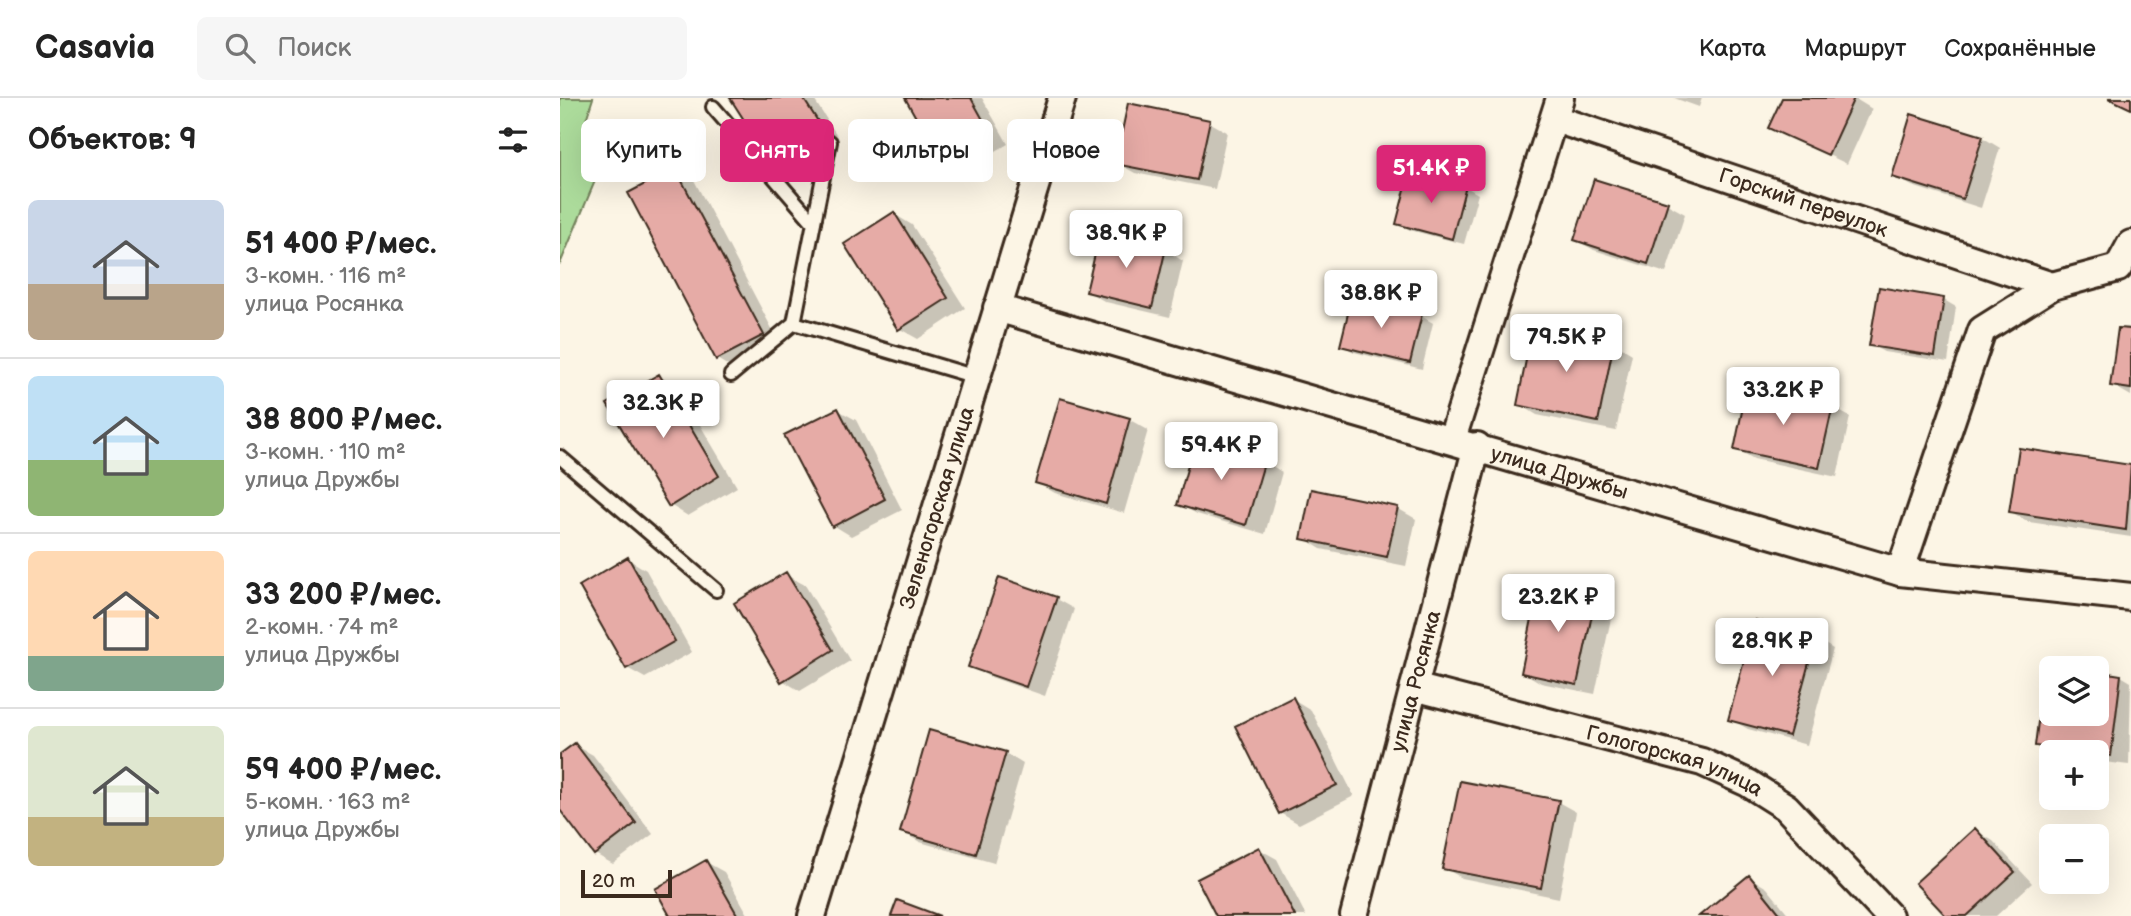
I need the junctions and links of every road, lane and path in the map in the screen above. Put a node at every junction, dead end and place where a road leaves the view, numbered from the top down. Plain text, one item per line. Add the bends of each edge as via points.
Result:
1 (1062, 98) edge
2 (713, 107) dead end
3 (1557, 109) edge
4 (822, 182) edge
5 (814, 223) junction
6 (2131, 244) edge
7 (2052, 286) junction
8 (997, 308) junction
9 (794, 323) junction
10 (731, 375) dead end
11 (976, 377) junction
12 (1464, 442) junction
13 (560, 457) edge
14 (1900, 572) junction
15 (716, 590) dead end
16 (2131, 597) edge
17 (1414, 687) junction
18 (811, 916) edge
19 (1354, 916) edge
20 (1889, 916) edge

1 - 8 street, Зеленогорская улица
2 - 5 lane
3 - 7 street, Горский переулок
3 - 12 street, улица Росянка
4 - 5 lane
5 - 9 lane
6 - 7 street via 2118,268
7 - 14 street via 1982,330
8 - 11 street, Зеленогорская улица
8 - 12 street, улица Дружбы
9 - 10 lane
9 - 11 lane
11 - 18 street, Зеленогорская улица
12 - 14 street, улица Дружбы
12 - 17 street, улица Росянка
13 - 15 lane
14 - 16 street, улица Дружбы
17 - 19 street, улица Росянка
17 - 20 street, Гологорская улица via 1702,762 1748,783 1786,807

